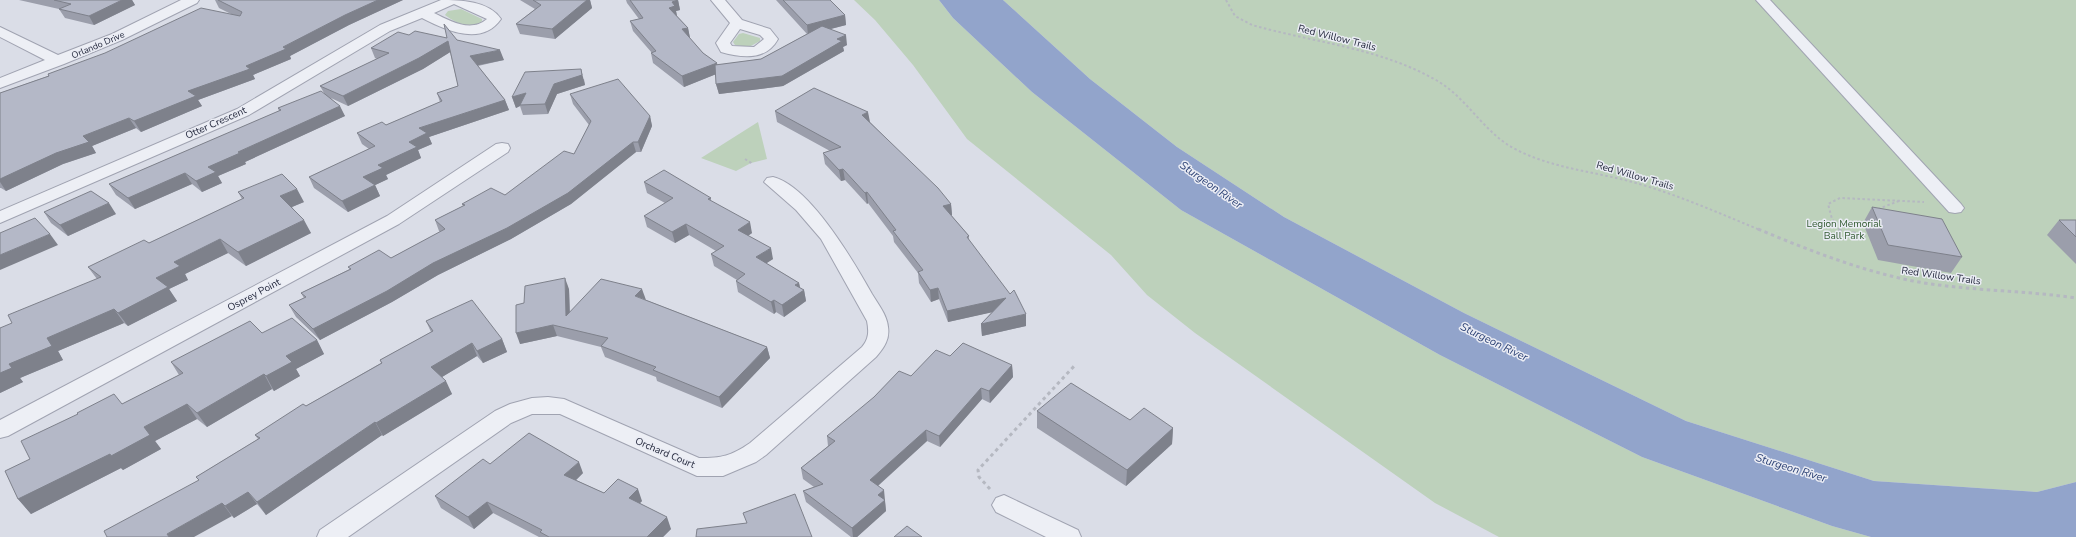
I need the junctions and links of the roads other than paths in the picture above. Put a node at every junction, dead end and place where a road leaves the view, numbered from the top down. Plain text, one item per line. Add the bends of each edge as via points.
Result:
1 (192, 0) edge
2 (454, 0) edge
3 (718, 0) edge
4 (1763, 0) edge
5 (422, 12) junction
6 (736, 23) dead end
7 (0, 31) edge
8 (59, 61) junction
9 (0, 83) edge
10 (502, 148) dead end
11 (773, 182) dead end
12 (1953, 206) road end
13 (0, 218) edge
14 (0, 430) edge
15 (1004, 505) road end
16 (329, 537) edge
17 (1069, 537) edge

1 - 8 street, Orlando Drive via 117,37
2 - 5 street, Otter Crescent
2 - 5 street, Otter Crescent via 494,19 483,28 464,30
3 - 6 street
4 - 12 street
5 - 13 street, Otter Crescent via 370,37 243,112
7 - 8 street
8 - 9 street, Orlando Drive
10 - 14 street, Osprey Point via 394,220
11 - 16 street, Orchard Court via 814,219 837,251 877,321 879,330 878,340 869,352 758,449 723,467 697,467 564,407 532,405 503,417
15 - 17 street

